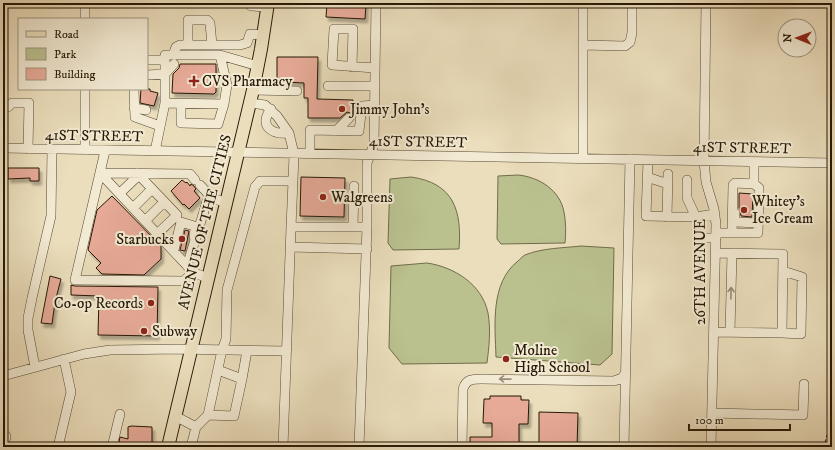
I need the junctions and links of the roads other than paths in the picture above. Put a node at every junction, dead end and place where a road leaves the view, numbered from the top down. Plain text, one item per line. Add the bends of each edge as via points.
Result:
1 (85, 3) edge
2 (248, 3) edge
3 (376, 3) edge
4 (584, 3) edge
5 (632, 3) edge
6 (706, 3) edge
7 (268, 5) edge
8 (85, 18) edge
9 (264, 35) junction
10 (188, 45) junction
11 (212, 45) junction
12 (583, 45) junction
13 (220, 55) junction
14 (175, 59) junction
15 (148, 60) edge
16 (258, 66) junction
17 (352, 66) dead end
18 (375, 68) junction
19 (165, 74) junction
20 (148, 75) edge
21 (328, 86) dead end
22 (375, 86) junction
23 (85, 90) edge
24 (134, 90) edge
25 (253, 90) junction
26 (297, 91) dead end
27 (165, 103) junction
28 (250, 103) junction
29 (181, 104) junction
30 (224, 104) junction
31 (375, 104) junction
32 (362, 106) junction
33 (3, 107) edge
34 (134, 108) junction
35 (271, 109) junction
36 (163, 114) junction
37 (160, 126) junction
38 (336, 131) junction
39 (289, 133) junction
40 (3, 148) edge
41 (28, 149) junction
42 (52, 149) junction
43 (84, 150) junction
44 (105, 150) junction
45 (155, 151) junction
46 (238, 152) junction
47 (294, 154) junction
48 (310, 154) junction
49 (370, 155) junction
50 (583, 158) junction
51 (630, 159) junction
52 (648, 160) junction
53 (704, 161) junction
54 (754, 162) junction
55 (832, 163) edge
56 (100, 173) junction
57 (138, 174) junction
58 (668, 174) dead end
59 (647, 177) junction
60 (687, 180) dead end
61 (293, 181) junction
62 (740, 183) junction
63 (668, 184) junction
64 (754, 184) junction
65 (354, 186) dead end
66 (152, 189) junction
67 (120, 193) junction
68 (209, 195) junction
69 (164, 202) junction
70 (226, 202) junction
71 (133, 208) junction
72 (715, 214) junction
73 (667, 217) junction
74 (695, 217) junction
75 (145, 221) junction
76 (758, 223) junction
77 (291, 227) junction
78 (353, 227) junction
79 (368, 227) junction
80 (732, 233) junction
81 (157, 234) junction
82 (716, 235) junction
83 (290, 247) junction
84 (192, 248) junction
85 (367, 249) junction
86 (174, 250) junction
87 (716, 253) junction
88 (732, 253) junction
89 (190, 269) junction
90 (783, 271) junction
91 (208, 278) junction
92 (714, 332) junction
93 (730, 332) junction
94 (782, 333) junction
95 (190, 350) junction
96 (222, 350) junction
97 (247, 350) junction
98 (287, 351) junction
99 (64, 359) junction
100 (35, 367) junction
101 (218, 370) junction
102 (626, 372) junction
103 (3, 376) edge
104 (242, 379) junction
105 (614, 381) junction
106 (804, 384) dead end
107 (625, 396) junction
108 (712, 413) junction
109 (120, 414) dead end
110 (208, 415) junction
111 (175, 416) junction
112 (196, 427) junction
113 (6, 436) dead end
114 (4, 447) edge
115 (58, 447) edge
116 (112, 447) edge
117 (168, 447) edge
118 (191, 447) edge
119 (283, 447) edge
120 (359, 447) edge
121 (462, 447) edge
122 (624, 447) edge
123 (711, 447) edge

1 - 8 street
2 - 7 street via 251,6
3 - 18 street
4 - 12 street
5 - 12 street via 630,42 625,46
6 - 53 street, 26TH AVENUE
7 - 9 main road, AVENUE OF THE CITIES
9 - 11 street via 250,34 249,41 240,45
9 - 16 main road, AVENUE OF THE CITIES
10 - 11 street
10 - 11 street via 188,20 208,20
10 - 14 street via 176,47
12 - 50 street
13 - 14 street
13 - 16 street
13 - 30 street via 227,85
14 - 15 street
14 - 19 street
16 - 25 main road, AVENUE OF THE CITIES
17 - 18 street
18 - 22 street
19 - 20 street
19 - 27 street
21 - 22 street
22 - 31 street
23 - 43 street
24 - 34 street
25 - 26 street
25 - 28 main road, AVENUE OF THE CITIES
27 - 29 street
27 - 36 street
28 - 35 street via 265,105
28 - 46 main road, AVENUE OF THE CITIES
29 - 30 street
29 - 30 street via 181,123 218,124
31 - 32 street
31 - 49 street via 374,144
32 - 38 street
32 - 38 street via 359,131
33 - 41 street via 8,107 12,103 29,103
34 - 36 street
34 - 37 street via 135,117
35 - 39 street
35 - 39 street via 265,119 269,128 274,133
36 - 37 street
37 - 45 street
38 - 48 street via 310,130
39 - 47 street
40 - 41 street, 41ST STREET
41 - 42 street, 41ST STREET
42 - 43 street, 41ST STREET
42 - 100 street via 51,216 28,318 28,334
43 - 44 street, 41ST STREET
44 - 45 street, 41ST STREET
44 - 56 street
45 - 46 street, 41ST STREET
46 - 47 street, 41ST STREET
46 - 70 main road, AVENUE OF THE CITIES
47 - 48 street, 41ST STREET
47 - 61 street
48 - 49 street, 41ST STREET
49 - 50 street, 41ST STREET
49 - 79 street via 367,163
50 - 51 street, 41ST STREET
51 - 52 street, 41ST STREET
51 - 102 street
52 - 53 street, 41ST STREET
52 - 59 street
53 - 54 street, 41ST STREET
53 - 72 street, 26TH AVENUE via 706,182
54 - 55 street, 41ST STREET
54 - 64 street
56 - 57 street
56 - 67 street
56 - 89 street via 75,280 184,281
57 - 66 street
57 - 67 street
57 - 68 street via 190,174
58 - 63 street
59 - 63 street
59 - 73 street via 646,216
60 - 74 street via 687,198
61 - 77 street
61 - 96 street via 260,181 255,187 227,290 226,339
62 - 64 street
62 - 76 street via 736,187 735,221
62 - 80 street via 733,185
63 - 73 street
64 - 76 street via 759,188
65 - 78 street
66 - 69 street
66 - 71 street
67 - 71 street
68 - 70 street via 213,200
68 - 84 street
69 - 75 street
69 - 81 street via 177,216
70 - 91 main road, AVENUE OF THE CITIES
71 - 75 street
72 - 74 street
72 - 82 street, 26TH AVENUE
73 - 74 street
74 - 82 street via 700,226 699,238
75 - 81 street
76 - 80 street via 758,233
77 - 78 street
77 - 83 street
78 - 79 street
79 - 85 street
80 - 82 street
81 - 86 street
82 - 87 street, 26TH AVENUE
83 - 85 street
83 - 98 street
84 - 86 street via 195,229 183,221 180,223
84 - 89 street
85 - 120 street
86 - 89 street
87 - 88 street
87 - 92 street, 26TH AVENUE
88 - 90 street via 783,254
93 -> 88 street
89 - 91 street
90 - 94 street
90 - 94 street via 802,277 801,334
91 - 95 main road, AVENUE OF THE CITIES
92 - 93 street
92 - 108 street, 26TH AVENUE
93 - 94 street
95 - 96 street
95 - 99 street via 110,350
95 - 111 main road, AVENUE OF THE CITIES
96 - 97 street
96 - 101 street
97 - 98 street
97 - 104 street
98 - 119 street
99 - 100 street
99 - 115 street via 70,398
100 - 103 street
101 - 104 street
101 - 110 street
102 - 105 street via 622,378
102 - 107 street
104 - 110 street via 234,416
105 - 107 street via 621,385
105 -> 121 street via 469,380 463,389
106 - 108 street via 803,415
107 - 122 street
108 - 123 street, 26TH AVENUE
109 - 116 street
110 - 112 street
111 - 112 street
111 - 117 main road, AVENUE OF THE CITIES
112 - 118 street
113 - 114 street

